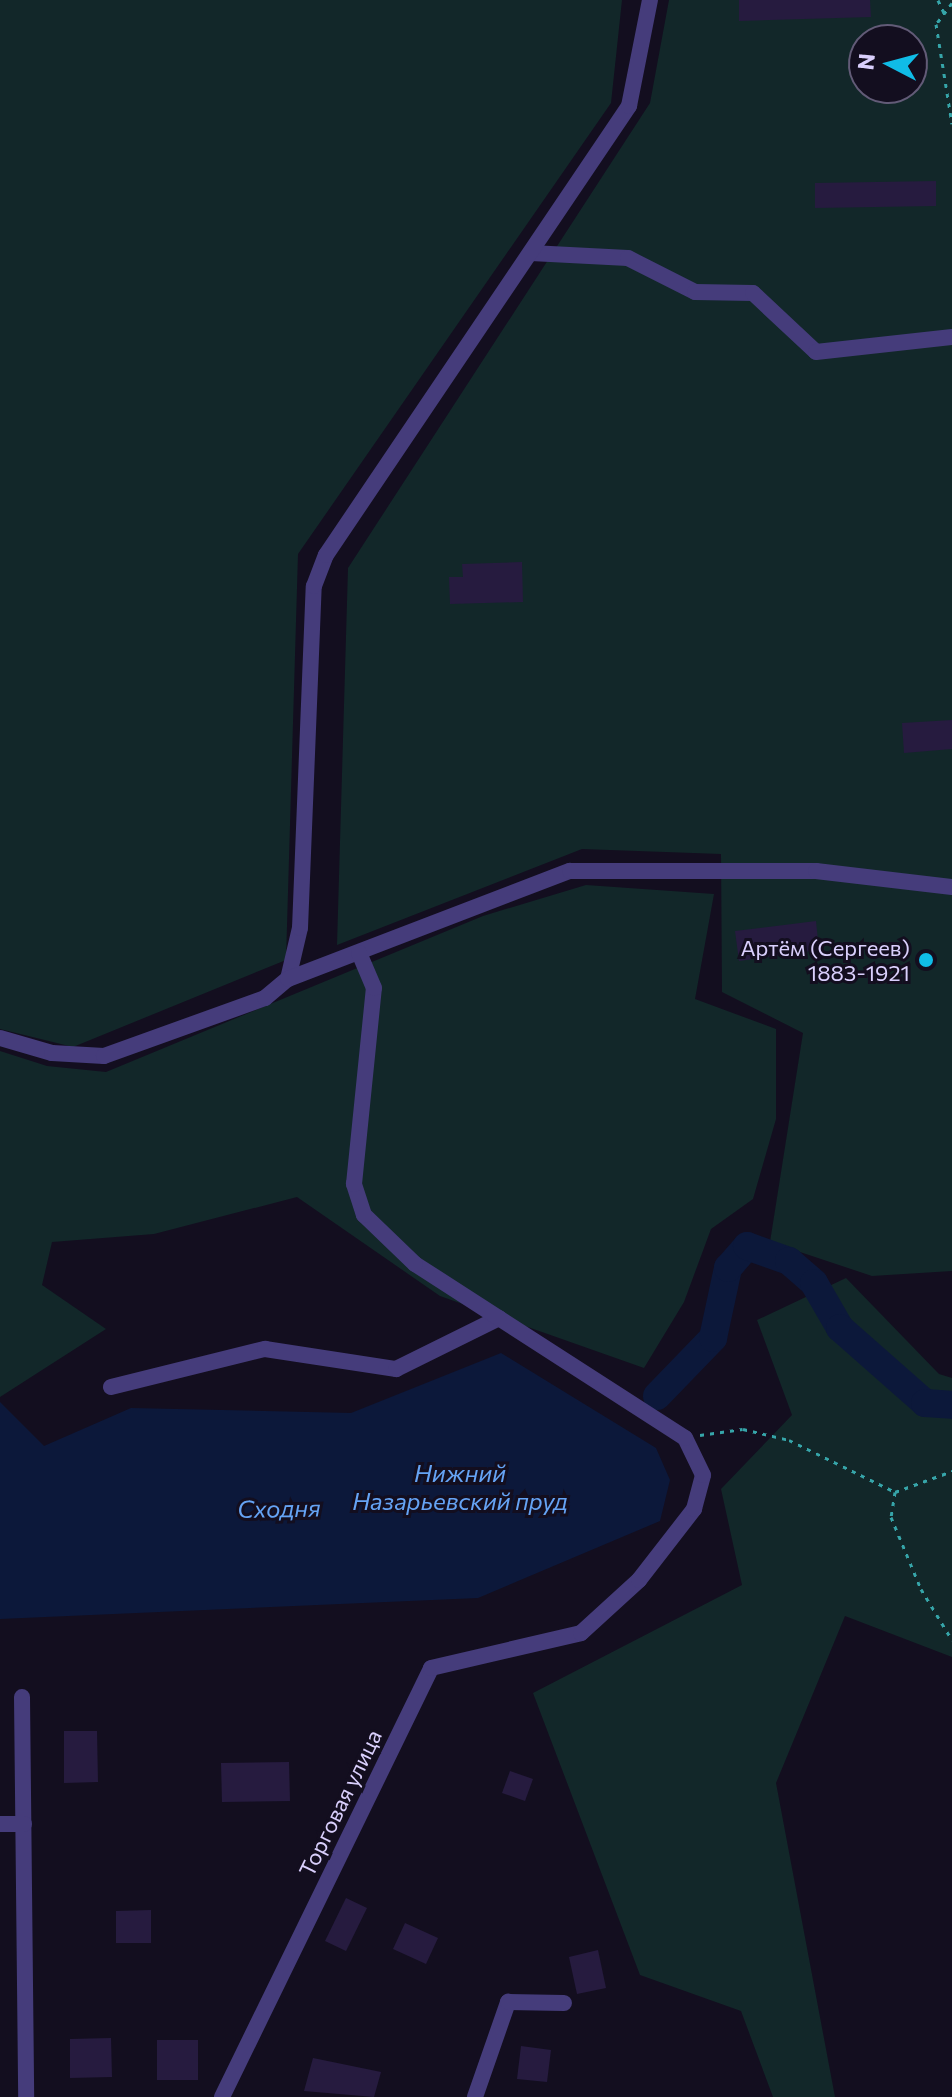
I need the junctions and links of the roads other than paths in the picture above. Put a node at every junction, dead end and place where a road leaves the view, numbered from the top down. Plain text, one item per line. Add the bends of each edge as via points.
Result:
1 (650, 0) edge
2 (531, 253) junction
3 (952, 337) edge
4 (952, 887) edge
5 (359, 953) junction
6 (288, 979) junction
7 (0, 1038) edge
8 (499, 1318) junction
9 (111, 1387) dead end
10 (22, 1697) dead end
11 (0, 1824) edge
12 (24, 1824) junction
13 (564, 2003) dead end
14 (26, 2097) edge
15 (222, 2097) edge
16 (475, 2097) edge

1 - 2 street via 629,106
2 - 3 street via 628,258 695,292 753,293 816,352
2 - 6 street via 326,555 314,586 303,881
4 - 5 street via 816,871 570,871
5 - 6 street
5 - 8 street via 374,988 354,1184 364,1215 415,1264
6 - 7 street via 265,998 104,1056 52,1053
8 - 9 street via 396,1369 265,1349
8 - 15 street, Торговая улица via 685,1438 703,1475 694,1509 639,1580 581,1633 431,1668
10 - 12 street
11 - 12 street
12 - 14 street
13 - 16 street via 508,2002

